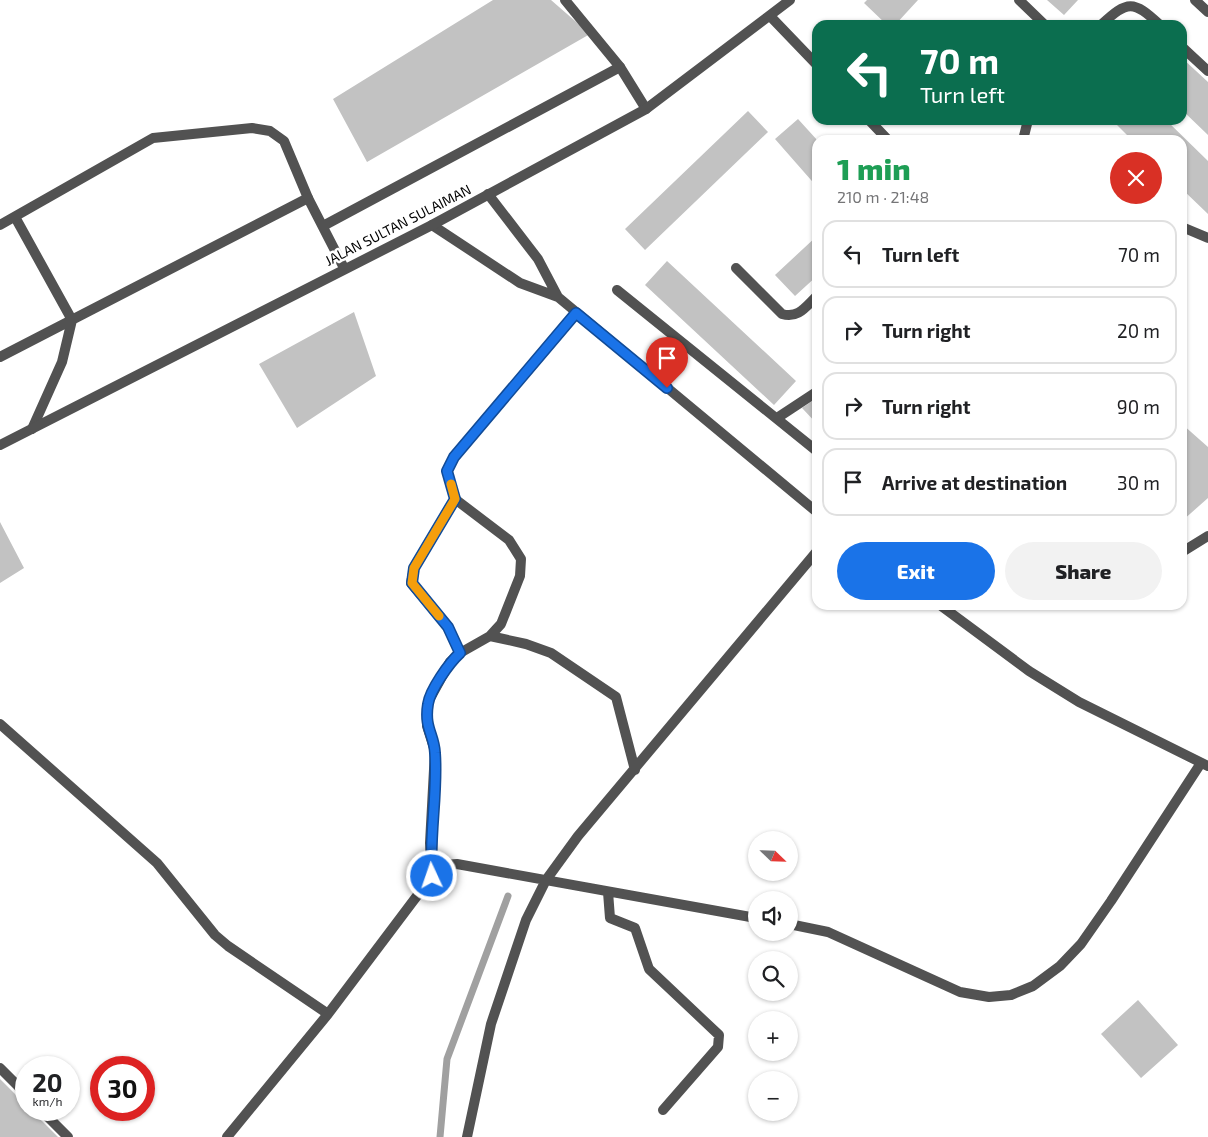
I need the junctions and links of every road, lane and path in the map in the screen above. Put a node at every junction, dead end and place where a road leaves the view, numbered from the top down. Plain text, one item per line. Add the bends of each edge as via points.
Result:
1 (565, 0) edge
2 (790, 0) edge
3 (1019, 0) edge
4 (1195, 0) edge
5 (1208, 12) edge
6 (770, 16) junction
7 (1040, 20) edge
8 (1106, 20) edge
9 (1155, 20) edge
10 (1187, 51) edge
11 (812, 60) edge
12 (620, 67) junction
13 (1208, 71) edge
14 (646, 109) junction
15 (874, 125) edge
16 (883, 135) edge
17 (488, 194) junction
18 (308, 198) junction
19 (15, 217) junction
20 (0, 225) edge
21 (432, 225) junction
22 (323, 226) junction
23 (1187, 229) edge
24 (1208, 238) edge
25 (344, 268) junction
26 (736, 268) dead end
27 (617, 290) dead end
28 (558, 297) junction
29 (812, 300) edge
30 (576, 313) junction
31 (72, 320) junction
32 (0, 357) edge
33 (812, 395) edge
34 (776, 418) junction
35 (32, 429) junction
36 (0, 445) edge
37 (812, 447) edge
38 (455, 499) junction
39 (812, 508) edge
40 (1208, 536) edge
41 (1187, 549) edge
42 (812, 557) edge
43 (947, 610) edge
44 (490, 636) junction
45 (460, 653) junction
46 (0, 724) edge
47 (1204, 764) edge
48 (635, 770) junction
49 (432, 876) junction
50 (546, 880) junction
51 (608, 892) junction
52 (748, 917) edge
53 (798, 926) edge
54 (328, 1014) junction
55 (0, 1068) edge
56 (15, 1083) edge
57 (663, 1110) dead end
58 (53, 1121) edge
59 (68, 1137) edge
60 (227, 1137) edge
61 (467, 1137) edge

1 - 12 street
2 - 6 street, JALAN SULTAN SULAIMAN
3 - 7 street
4 - 5 street
6 - 11 street
6 - 14 street, JALAN SULTAN SULAIMAN
8 - 9 street via 1119,8 1132,4
10 - 13 street
12 - 14 street
12 - 22 street
14 - 17 street, JALAN SULTAN SULAIMAN
15 - 16 street
17 - 21 street, JALAN SULTAN SULAIMAN
17 - 28 street via 538,259
18 - 19 street via 284,141 270,131 252,128 153,138
18 - 22 street
18 - 31 street
19 - 20 street
19 - 31 street
21 - 25 street, JALAN SULTAN SULAIMAN
21 - 28 street via 520,283
22 - 25 street
23 - 24 street
25 - 35 street, JALAN SULTAN SULAIMAN
26 - 29 street via 782,314 797,314
27 - 34 street
28 - 30 street
30 - 38 street via 454,457 447,471
30 - 39 street
31 - 32 street
31 - 35 street via 62,362
33 - 34 street
34 - 37 street
35 - 36 street, JALAN SULTAN SULAIMAN
38 - 44 street via 509,540 521,559 520,576 501,624
38 - 45 street via 414,568 412,583 448,627
40 - 41 street
42 - 48 street
43 - 47 street via 1029,672 1079,702
44 - 45 street
44 - 48 street via 551,653 616,697
45 - 49 street via 450,662 428,702 427,726 435,751 430,843
46 - 54 street via 157,863 222,940
47 - 53 street via 1081,944 1060,966 1033,986 1018,992 988,997 960,992 828,932
48 - 50 street via 578,836
49 - 50 street via 444,866 457,864
49 - 54 street
50 - 51 street
50 - 61 street via 526,920 491,1024
51 - 52 street
51 - 57 street via 610,918 635,928 649,969 719,1035 718,1047
54 - 60 street
55 - 56 street
58 - 59 street

